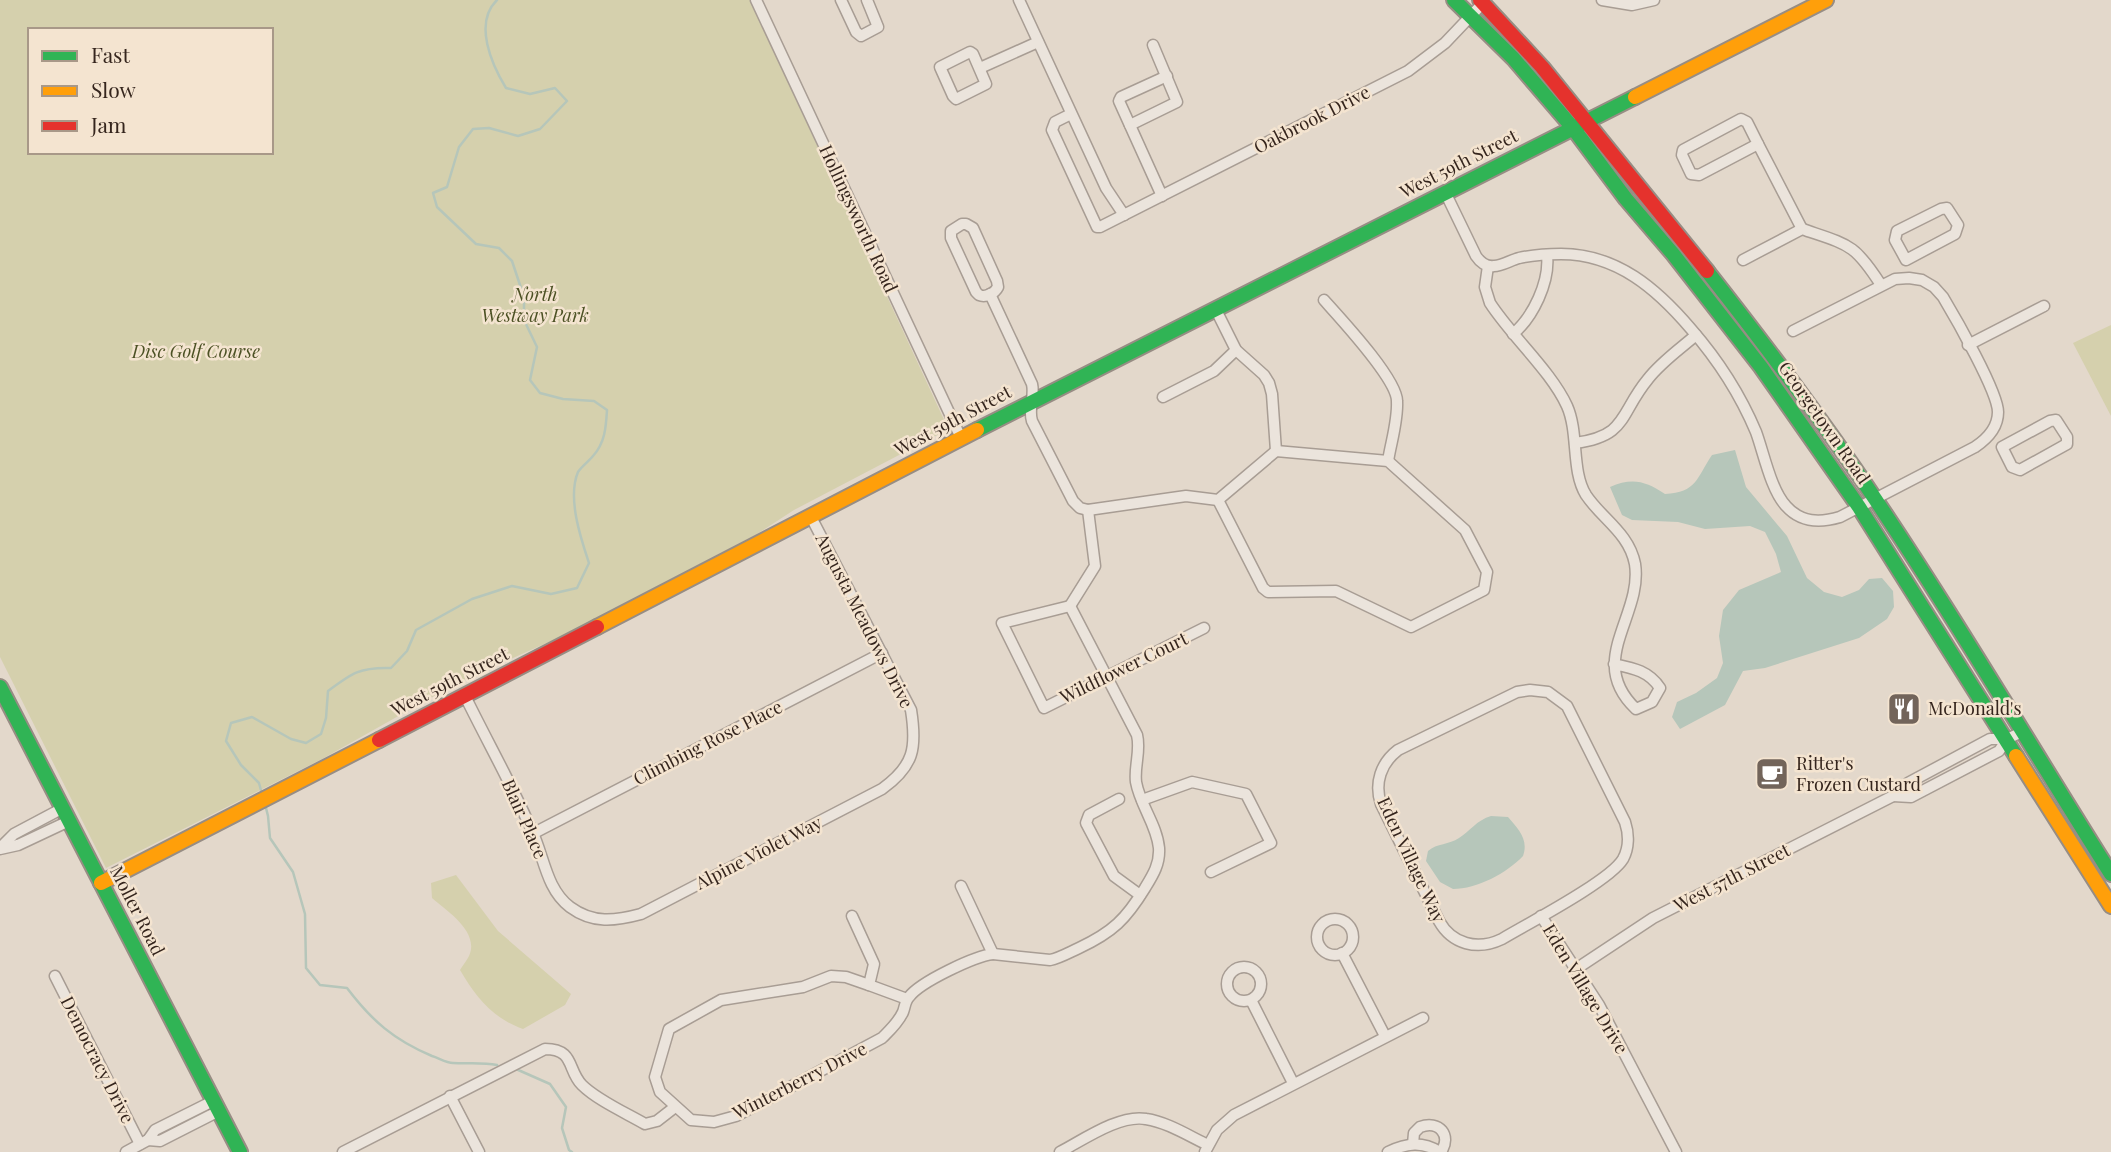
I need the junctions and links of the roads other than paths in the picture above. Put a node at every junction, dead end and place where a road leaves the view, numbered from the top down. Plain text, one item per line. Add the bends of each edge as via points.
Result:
1 (756, 0) edge
2 (841, 0) edge
3 (867, 0) edge
4 (1019, 0) edge
5 (1454, 0) edge
6 (1602, 0) edge
7 (1654, 0) edge
8 (1826, 0) edge
9 (1482, 1) edge
10 (1471, 16) junction
11 (1038, 42) junction
12 (1153, 45) dead end
13 (980, 68) junction
14 (1167, 76) junction
15 (1071, 114) junction
16 (1580, 124) junction
17 (1129, 125) junction
18 (1758, 144) junction
19 (1445, 192) junction
20 (1162, 196) junction
21 (1124, 215) junction
22 (1802, 229) junction
23 (1547, 255) junction
24 (1743, 260) dead end
25 (1906, 260) junction
26 (1488, 266) junction
27 (1906, 278) junction
28 (1881, 285) junction
29 (990, 294) junction
30 (1324, 300) dead end
31 (2044, 306) dead end
32 (1215, 308) junction
33 (1793, 331) dead end
34 (1513, 334) junction
35 (1696, 335) junction
36 (1968, 345) junction
37 (1237, 351) junction
38 (1163, 397) dead end
39 (1031, 401) junction
40 (1989, 436) junction
41 (961, 438) junction
42 (1575, 443) junction
43 (2002, 447) junction
44 (1276, 451) junction
45 (1388, 461) junction
46 (1875, 499) junction
47 (1218, 500) junction
48 (1859, 507) junction
49 (1088, 510) junction
50 (811, 517) junction
51 (1070, 606) junction
52 (1204, 628) dead end
53 (882, 653) junction
54 (1614, 664) junction
55 (1107, 676) junction
56 (0, 687) edge
57 (465, 696) junction
58 (1454, 723) joint
59 (2022, 732) junction
60 (2007, 739) junction
61 (907, 767) joint
62 (1119, 799) dead end
63 (1142, 800) junction
64 (66, 815) junction
65 (534, 833) junction
66 (0, 848) edge
67 (1211, 872) dead end
68 (2111, 874) edge
69 (101, 883) junction
70 (961, 886) dead end
71 (1140, 895) junction
72 (2111, 906) edge
73 (852, 916) dead end
74 (1541, 916) junction
75 (604, 921) joint
76 (1342, 953) dead end
77 (993, 954) junction
78 (1576, 969) junction
79 (55, 976) dead end
80 (869, 985) junction
81 (907, 999) junction
82 (1251, 1000) dead end
83 (1423, 1017) dead end
84 (1385, 1036) junction
85 (1293, 1083) junction
86 (450, 1096) junction
87 (216, 1106) junction
88 (675, 1107) junction
89 (144, 1142) junction
90 (1413, 1144) junction
91 (1206, 1148) edge
92 (1065, 1151) edge
93 (126, 1152) edge
94 (240, 1152) edge
95 (343, 1152) edge
96 (479, 1152) edge
97 (1388, 1152) edge
98 (1441, 1152) edge
99 (1676, 1152) edge

1 - 41 street, Hollingsworth Road
2 - 3 street via 861,36 878,27
4 - 11 street
5 - 10 street, Georgetown Road
6 - 7 street via 1632,5
8 - 16 street, West 59th Street
9 - 10 street, Oakbrook Drive
9 - 16 street, Georgetown Road via 1522,43
10 - 16 street, Georgetown Road
10 - 20 street, Oakbrook Drive via 1408,71
11 - 13 street
11 - 15 street
12 - 14 street
13 - 13 street via 970,52 940,69 956,99 986,84
14 - 17 street via 1121,97
14 - 17 street via 1177,102
15 - 21 street
15 - 21 street, Oakbrook Drive via 1055,122 1052,130 1097,227
16 - 19 street, West 59th Street
16 - 46 street, Georgetown Road via 1766,346
16 - 48 street, Georgetown Road via 1626,199 1761,366
17 - 20 street
18 - 18 street via 1741,119 1681,153 1696,176
18 - 22 street
19 - 26 street via 1476,256
19 - 32 street, West 59th Street
20 - 21 street, Oakbrook Drive
22 - 24 street
22 - 28 street via 1852,248
23 - 26 street
23 - 34 street via 1547,271 1530,315
23 - 35 street via 1596,259 1633,275 1665,299
25 - 25 street via 1955,234 1958,225 1948,209 1896,233
25 - 27 street
26 - 34 street via 1486,295
27 - 28 street
27 - 36 street via 1922,280 1940,293
28 - 33 street
29 - 29 street via 976,293 951,238 951,231 962,224 973,228 997,281 997,289
29 - 39 street via 1032,384
30 - 45 street via 1392,382 1398,403
31 - 36 street
32 - 37 street
32 - 39 street, West 59th Street
34 - 42 street via 1561,395
35 - 42 street via 1656,370 1611,433
35 - 48 street via 1739,397 1787,508 1821,522
36 - 40 street via 1996,401 1997,418
37 - 38 street via 1214,371
37 - 44 street via 1270,385
39 - 41 street, West 59th Street
39 - 49 street via 1030,417 1037,433 1074,503
40 - 43 street
40 - 46 street
41 - 50 street, West 59th Street
42 - 54 street via 1585,492 1623,536 1634,561 1635,585
43 - 43 street via 2053,420 2059,422 2068,440 2020,470 2012,467
44 - 45 street
44 - 47 street
45 - 47 street via 1465,530 1487,572 1484,590 1411,627 1336,591 1268,592
46 - 48 street
46 - 59 street, Georgetown Road
47 - 49 street via 1186,496
48 - 60 street, Georgetown Road
49 - 51 street via 1095,566
50 - 53 street, Augusta Meadows Drive
50 - 57 street, West 59th Street
51 - 55 street
51 - 55 street, Wildflower Court via 1002,623 1045,707
52 - 55 street, Wildflower Court
53 - 61 street, Augusta Meadows Drive via 911,710 914,740
53 - 65 street, Climbing Rose Place
54 - 54 street via 1653,677 1660,688 1652,702 1636,709 1625,699
55 - 63 street via 1137,734 1136,779
56 - 64 street, Moller Road
57 - 65 street, Blair Place
57 - 69 street, West 59th Street
58 - 74 street, Eden Village Way via 1391,756 1378,781 1382,808 1438,921 1450,936 1471,945 1489,944
58 - 74 street, Eden Village Drive via 1521,691 1553,694 1572,714 1624,818 1628,831 1623,859 1606,876
59 - 60 street, West 57th Street
59 - 68 street, Georgetown Road
60 - 72 street, Georgetown Road
60 - 78 street, West 57th Street via 1998,751 1911,797 1893,796 1671,908
61 - 75 street, Alpine Violet Way via 882,789 641,914
62 - 71 street via 1089,815 1086,822 1114,877
63 - 67 street via 1192,782 1246,794 1271,843
63 - 71 street via 1159,856
64 - 66 street via 19,845
64 - 69 street, Moller Road
65 - 75 street, Blair Place via 555,890 585,916
69 - 87 street, Moller Road
70 - 77 street
71 - 77 street, Winterberry Drive via 1114,929 1062,956 1048,960
73 - 80 street via 874,964
74 - 78 street, Eden Village Drive
76 - 84 street
77 - 81 street, Winterberry Drive via 968,961 918,988
78 - 99 street, Eden Village Drive
79 - 89 street, Democracy Drive
80 - 81 street
80 - 88 street via 831,976 803,987 721,1000 676,1023 668,1030 655,1077 660,1092
81 - 88 street, Winterberry Drive via 897,1022 881,1038 736,1116 700,1122
82 - 85 street
83 - 84 street
84 - 85 street
85 - 91 street via 1226,1120
86 - 88 street via 550,1048 567,1056 583,1087 645,1124
86 - 95 street
86 - 96 street
87 - 89 street via 160,1140
87 - 94 street, Moller Road
89 - 93 street
90 - 97 street
90 - 98 street
90 - 98 street via 1420,1127 1433,1125 1446,1136
91 - 92 street via 1156,1121 1136,1118 1118,1122

